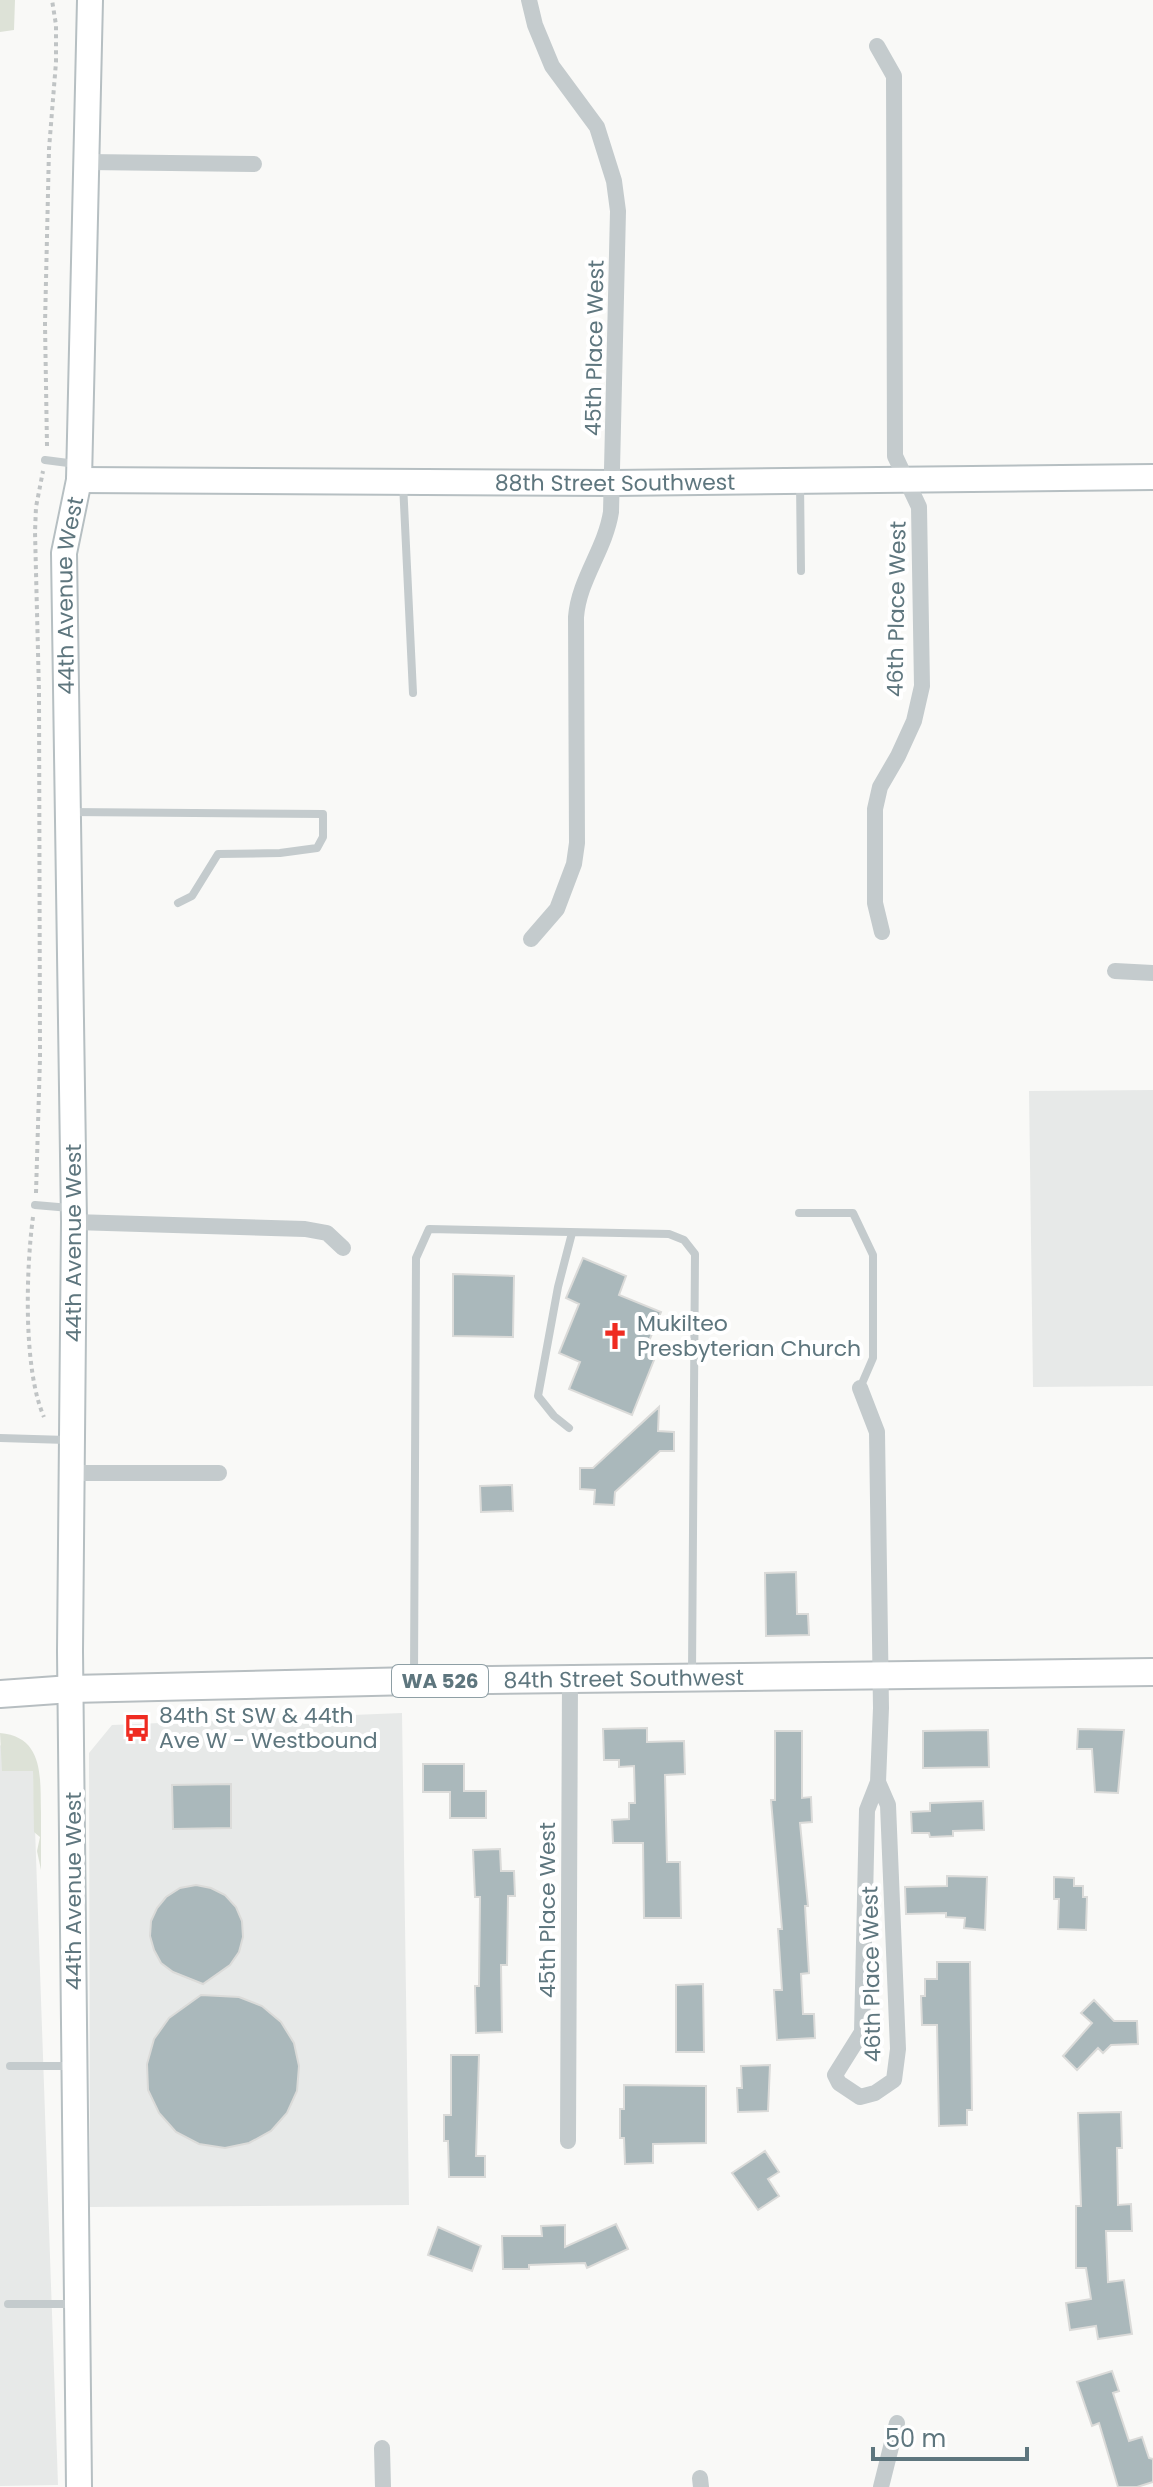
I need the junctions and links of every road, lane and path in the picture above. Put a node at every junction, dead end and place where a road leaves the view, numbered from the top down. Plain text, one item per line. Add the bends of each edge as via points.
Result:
1 (52, 0) edge
2 (90, 0) edge
3 (529, 0) edge
4 (877, 46) dead end
5 (87, 162) junction
6 (254, 164) dead end
7 (45, 460) junction
8 (79, 472) junction
9 (1153, 477) edge
10 (800, 481) junction
11 (908, 481) junction
12 (402, 482) junction
13 (614, 483) junction
14 (801, 571) dead end
15 (413, 693) dead end
16 (68, 812) junction
17 (178, 903) dead end
18 (882, 932) dead end
19 (531, 939) dead end
20 (1115, 971) dead end
21 (1153, 973) edge
22 (35, 1205) junction
23 (799, 1213) dead end
24 (74, 1215) junction
25 (572, 1233) junction
26 (343, 1248) dead end
27 (860, 1388) joint
28 (44, 1417) dead end
29 (569, 1428) dead end
30 (0, 1438) edge
31 (72, 1440) junction
32 (72, 1473) junction
33 (219, 1473) dead end
34 (1153, 1672) edge
35 (880, 1675) junction
36 (692, 1677) junction
37 (570, 1679) junction
38 (414, 1681) junction
39 (71, 1689) junction
40 (0, 1694) edge
41 (878, 1782) junction
42 (10, 2066) dead end
43 (73, 2066) junction
44 (568, 2141) dead end
45 (8, 2304) dead end
46 (76, 2304) junction
47 (897, 2423) dead end
48 (382, 2448) dead end
49 (79, 2487) edge
50 (383, 2487) edge
51 (881, 2487) edge

1 - 7 path via 56,62 49,149
2 - 5 street, 44th Avenue West
3 - 13 street, 45th Place West via 552,66 597,127 614,181
4 - 11 street, 46th Place West via 894,76 895,456
5 - 6 street
5 - 8 street, 44th Avenue West
7 - 8 lane
7 - 22 path via 35,520 40,1058
8 - 12 street, 88th Street Southwest
8 - 16 street, 44th Avenue West via 64,553
9 - 11 street, 88th Street Southwest
10 - 11 street, 88th Street Southwest
10 - 13 street, 88th Street Southwest
10 - 14 lane
11 - 18 street, 46th Place West via 919,507 922,686 914,721 880,787 875,809 875,903
12 - 13 street, 88th Street Southwest
12 - 15 lane
13 - 19 street, 45th Place West via 608,534 577,602 574,864 557,909
16 - 17 lane via 323,814 317,848 218,854 192,896
16 - 24 street, 44th Avenue West
20 - 21 street
22 - 24 lane
22 - 28 path via 29,1317 34,1385
23 - 27 lane via 853,1213 873,1255 873,1358
24 - 26 street via 305,1229 327,1233
24 - 31 street, 44th Avenue West
25 - 29 lane via 538,1396
25 - 36 lane via 669,1234 684,1240 695,1254
25 - 38 lane via 429,1229 416,1258
27 - 35 street, 46th Place West via 877,1432
30 - 31 lane
31 - 32 street, 44th Avenue West
32 - 33 street
32 - 39 street, 44th Avenue West
34 - 35 main road, 84th Street Southwest / WA 526
35 - 36 main road, 84th Street Southwest / WA 526
35 - 41 street, 46th Place West
36 - 37 main road, 84th Street Southwest / WA 526
37 - 38 main road, 84th Street Southwest / WA 526
37 - 44 street, 45th Place West
38 - 39 main road, 84th Street Southwest / WA 526
39 - 40 main road, 84th Street Southwest / WA 526
39 - 43 street, 44th Avenue West
41 - 41 street, 46th Place West via 888,1805 898,2049 894,2080 860,2097 835,2075 862,2032 867,1810
42 - 43 lane
43 - 46 street, 44th Avenue West
45 - 46 lane
46 - 49 street, 44th Avenue West
47 - 51 street
48 - 50 street

